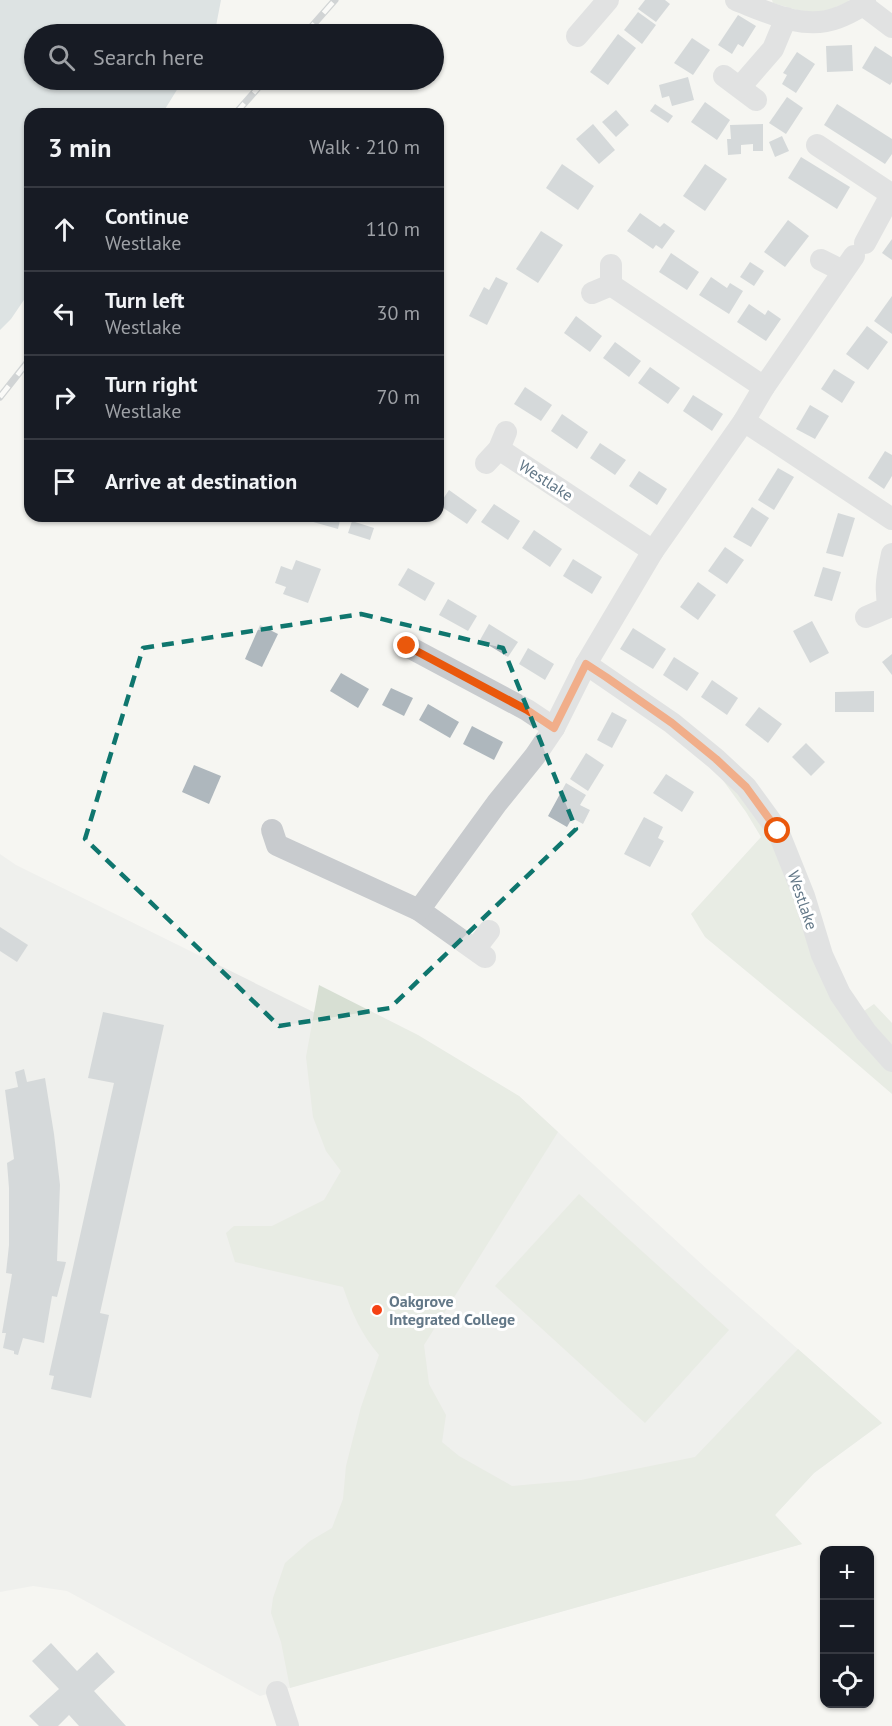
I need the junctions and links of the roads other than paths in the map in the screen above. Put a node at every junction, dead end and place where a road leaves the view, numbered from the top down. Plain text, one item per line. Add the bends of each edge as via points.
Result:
1 (608, 0) edge
2 (749, 2) edge
3 (864, 3) edge
4 (786, 18) junction
5 (892, 27) edge
6 (577, 36) dead end
7 (740, 88) dead end
8 (817, 145) dead end
9 (892, 194) edge
10 (854, 257) junction
11 (821, 260) dead end
12 (605, 281) dead end
13 (764, 387) junction
14 (744, 421) junction
15 (497, 448) dead end
16 (892, 519) edge
17 (653, 550) junction
18 (892, 554) edge
19 (866, 617) dead end
20 (401, 644) dead end
21 (586, 664) junction
22 (554, 728) junction
23 (270, 843) dead end
24 (426, 915) junction
25 (489, 931) dead end
26 (892, 1061) edge
27 (278, 1692) dead end
28 (288, 1726) edge

1 - 6 street
2 - 4 street
3 - 4 street via 836,19 809,23
3 - 5 street
4 - 7 street via 773,49
8 - 9 street
9 - 10 street
10 - 11 street
10 - 13 street
12 - 13 street
13 - 14 street
14 - 16 street
14 - 17 street
15 - 17 street, Westlake
17 - 21 street
18 - 19 street via 887,582 889,607
20 - 22 street
21 - 22 street
21 - 26 street, Westlake via 672,723 746,787 778,831 840,994
22 - 24 street via 497,803
23 - 24 street
24 - 25 street via 480,953
27 - 28 street

